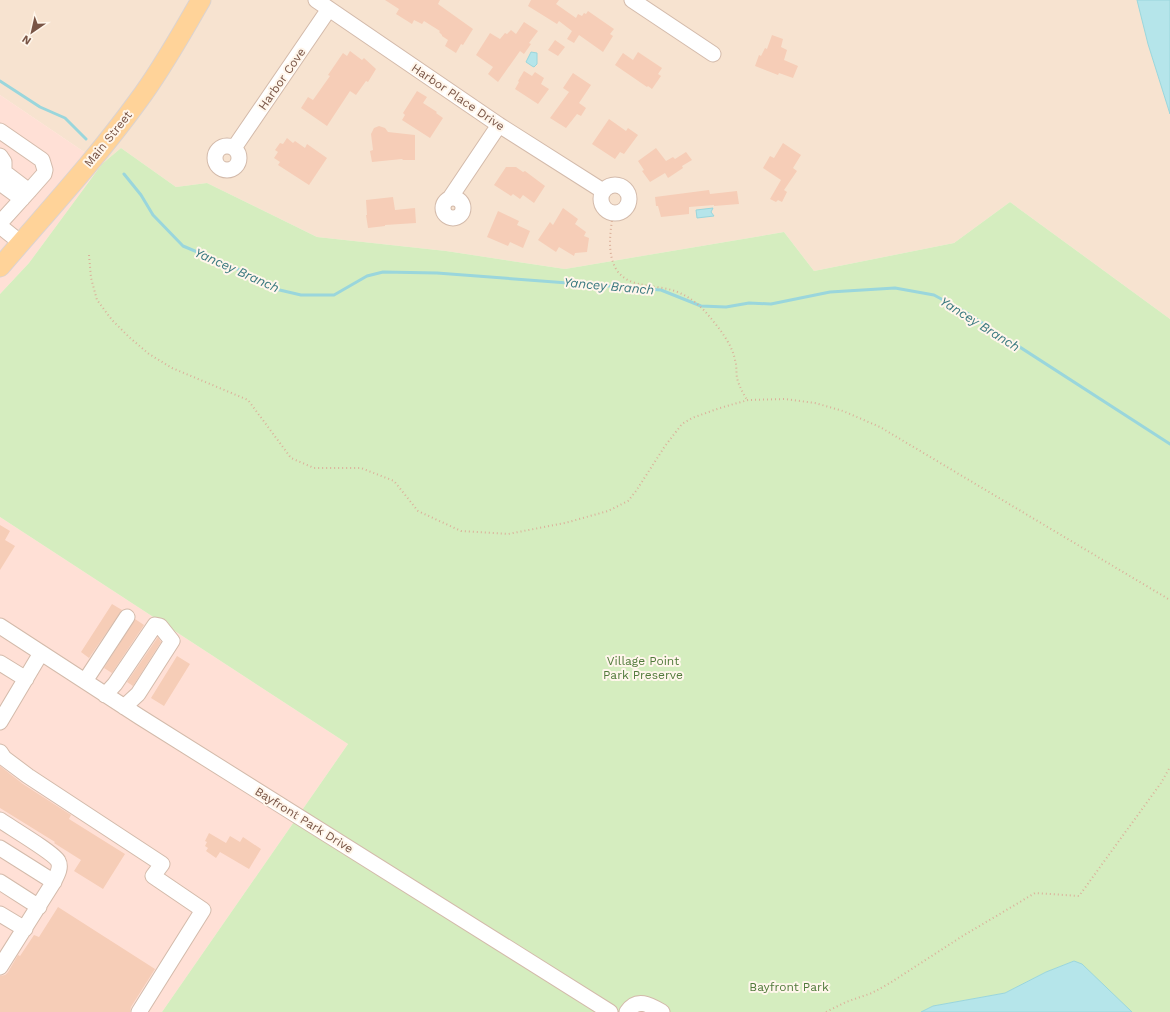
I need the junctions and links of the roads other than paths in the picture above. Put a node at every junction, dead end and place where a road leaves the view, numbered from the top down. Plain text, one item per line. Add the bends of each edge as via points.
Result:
1 (201, 0) edge
2 (316, 0) edge
3 (632, 0) edge
4 (329, 9) junction
5 (713, 54) dead end
6 (499, 125) junction
7 (0, 131) edge
8 (234, 148) dead end
9 (0, 156) edge
10 (1, 176) edge
11 (603, 191) junction
12 (26, 195) junction
13 (450, 198) dead end
14 (0, 222) edge
15 (0, 226) edge
16 (20, 243) junction
17 (0, 267) edge
18 (127, 617) dead end
19 (0, 626) edge
20 (41, 653) junction
21 (0, 663) edge
22 (26, 679) junction
23 (85, 681) junction
24 (106, 695) junction
25 (124, 707) junction
26 (0, 722) edge
27 (0, 752) edge
28 (0, 820) edge
29 (0, 848) edge
30 (0, 882) edge
31 (54, 882) junction
32 (39, 906) junction
33 (0, 914) edge
34 (25, 929) junction
35 (0, 967) edge
36 (139, 1012) edge
37 (610, 1012) edge
38 (627, 1012) edge
39 (662, 1012) edge

1 - 16 main road, Main Street via 164,64 139,100
2 - 4 street, Harbor Place Drive
3 - 5 street
4 - 6 street, Harbor Place Drive
4 - 8 street, Harbor Cove
6 - 11 street, Harbor Place Drive
6 - 13 street
7 - 12 street via 42,160 44,174
9 - 10 street via 4,162
10 - 12 street
11 - 11 street via 610,186 619,186 628,196 625,208 612,213 604,209 600,200
12 - 14 street
15 - 16 street
16 - 17 main road, Main Street
18 - 23 street
19 - 20 street, Bayfront Park Drive
20 - 22 street
20 - 23 street, Bayfront Park Drive
21 - 22 street
22 - 26 street
23 - 24 street, Bayfront Park Drive
24 - 25 street, Bayfront Park Drive
24 - 25 street via 155,625 160,626 172,641 138,694
25 - 37 street, Bayfront Park Drive
27 - 36 street via 28,776 162,864 153,876 203,910
28 - 31 street via 58,860 60,869
29 - 31 street
30 - 32 street
31 - 32 street
32 - 34 street
33 - 34 street
34 - 35 street
38 - 39 street via 636,1004 646,1004

